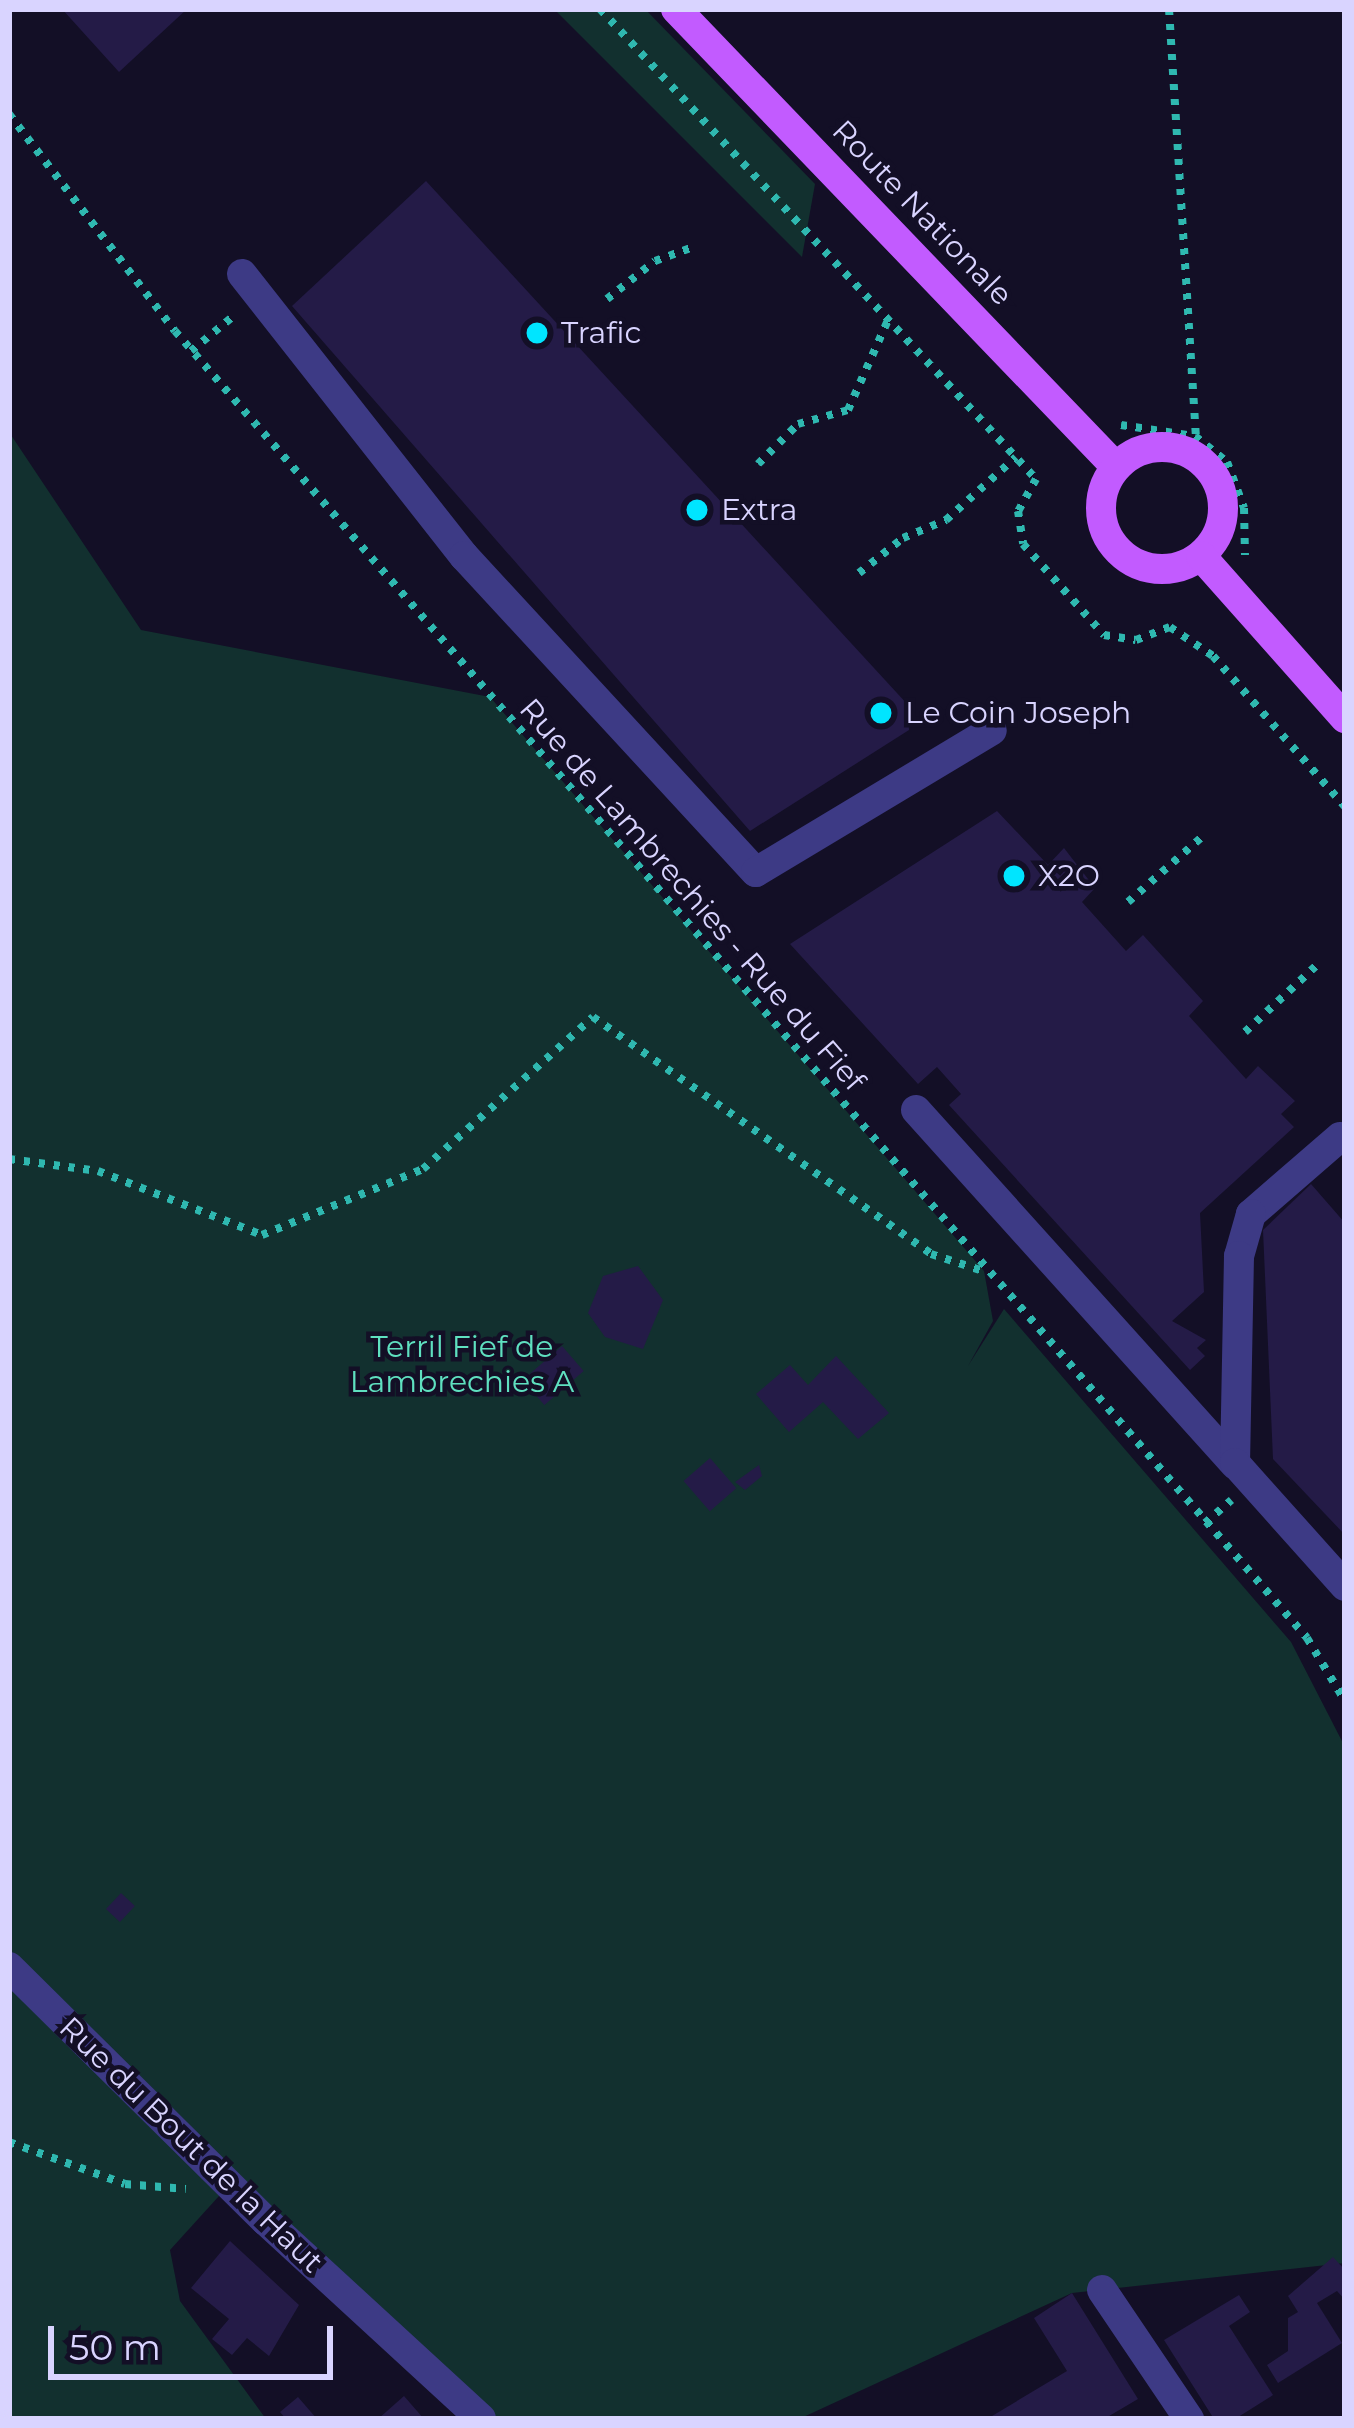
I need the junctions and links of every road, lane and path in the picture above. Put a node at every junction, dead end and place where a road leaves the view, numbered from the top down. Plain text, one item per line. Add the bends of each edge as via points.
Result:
1 (600, 9) edge
2 (676, 9) edge
3 (1169, 9) edge
4 (9, 115) edge
5 (693, 247) dead end
6 (251, 284) joint
7 (607, 299) dead end
8 (888, 320) junction
9 (191, 351) junction
10 (1106, 409) dead end
11 (1196, 447) junction
12 (1016, 457) junction
13 (758, 464) dead end
14 (1116, 466) junction
15 (1201, 556) junction
16 (1257, 569) dead end
17 (859, 573) dead end
18 (1345, 718) edge
19 (992, 730) dead end
20 (1345, 807) edge
21 (1205, 834) dead end
22 (1128, 902) dead end
23 (1320, 962) dead end
24 (1245, 1031) dead end
25 (916, 1110) dead end
26 (1340, 1137) dead end
27 (9, 1159) edge
28 (984, 1271) junction
29 (1235, 1464) junction
30 (1345, 1586) edge
31 (1345, 1702) edge
32 (9, 1967) edge
33 (9, 2141) edge
34 (221, 2177) junction
35 (1102, 2290) dead end
36 (481, 2419) edge
37 (1189, 2419) edge

1 - 8 path
2 - 14 main road, Route Nationale
3 - 11 path
4 - 9 path, Rue de Lambrechies - Rue du Fief
5 - 7 path via 655,261
6 - 9 path
6 - 19 street via 464,556 756,872
8 - 12 path
8 - 13 path via 848,410 798,424
9 - 28 path, Rue de Lambrechies - Rue du Fief
10 - 11 path via 1123,427
11 - 14 main road via 1164,446
11 - 15 main road via 1223,506
11 - 16 path via 1227,462 1244,508 1244,555
12 - 17 path via 946,520 903,538
12 - 20 path via 1036,479 1018,512 1023,544 1104,635 1136,640 1170,627 1213,656
14 - 15 main road via 1100,504 1110,543 1142,567 1163,570
15 - 18 main road
21 - 22 path
23 - 24 path
25 - 29 street
26 - 29 street via 1251,1214 1239,1256
27 - 28 path via 98,1171 262,1234 423,1168 593,1017 931,1254
28 - 31 path, Rue de Lambrechies - Rue du Fief via 1307,1639
29 - 30 street
32 - 34 street, Rue du Bout de la Haut
33 - 34 path via 124,2183 203,2191
34 - 36 street, Rue du Bout de la Haut
35 - 37 street

